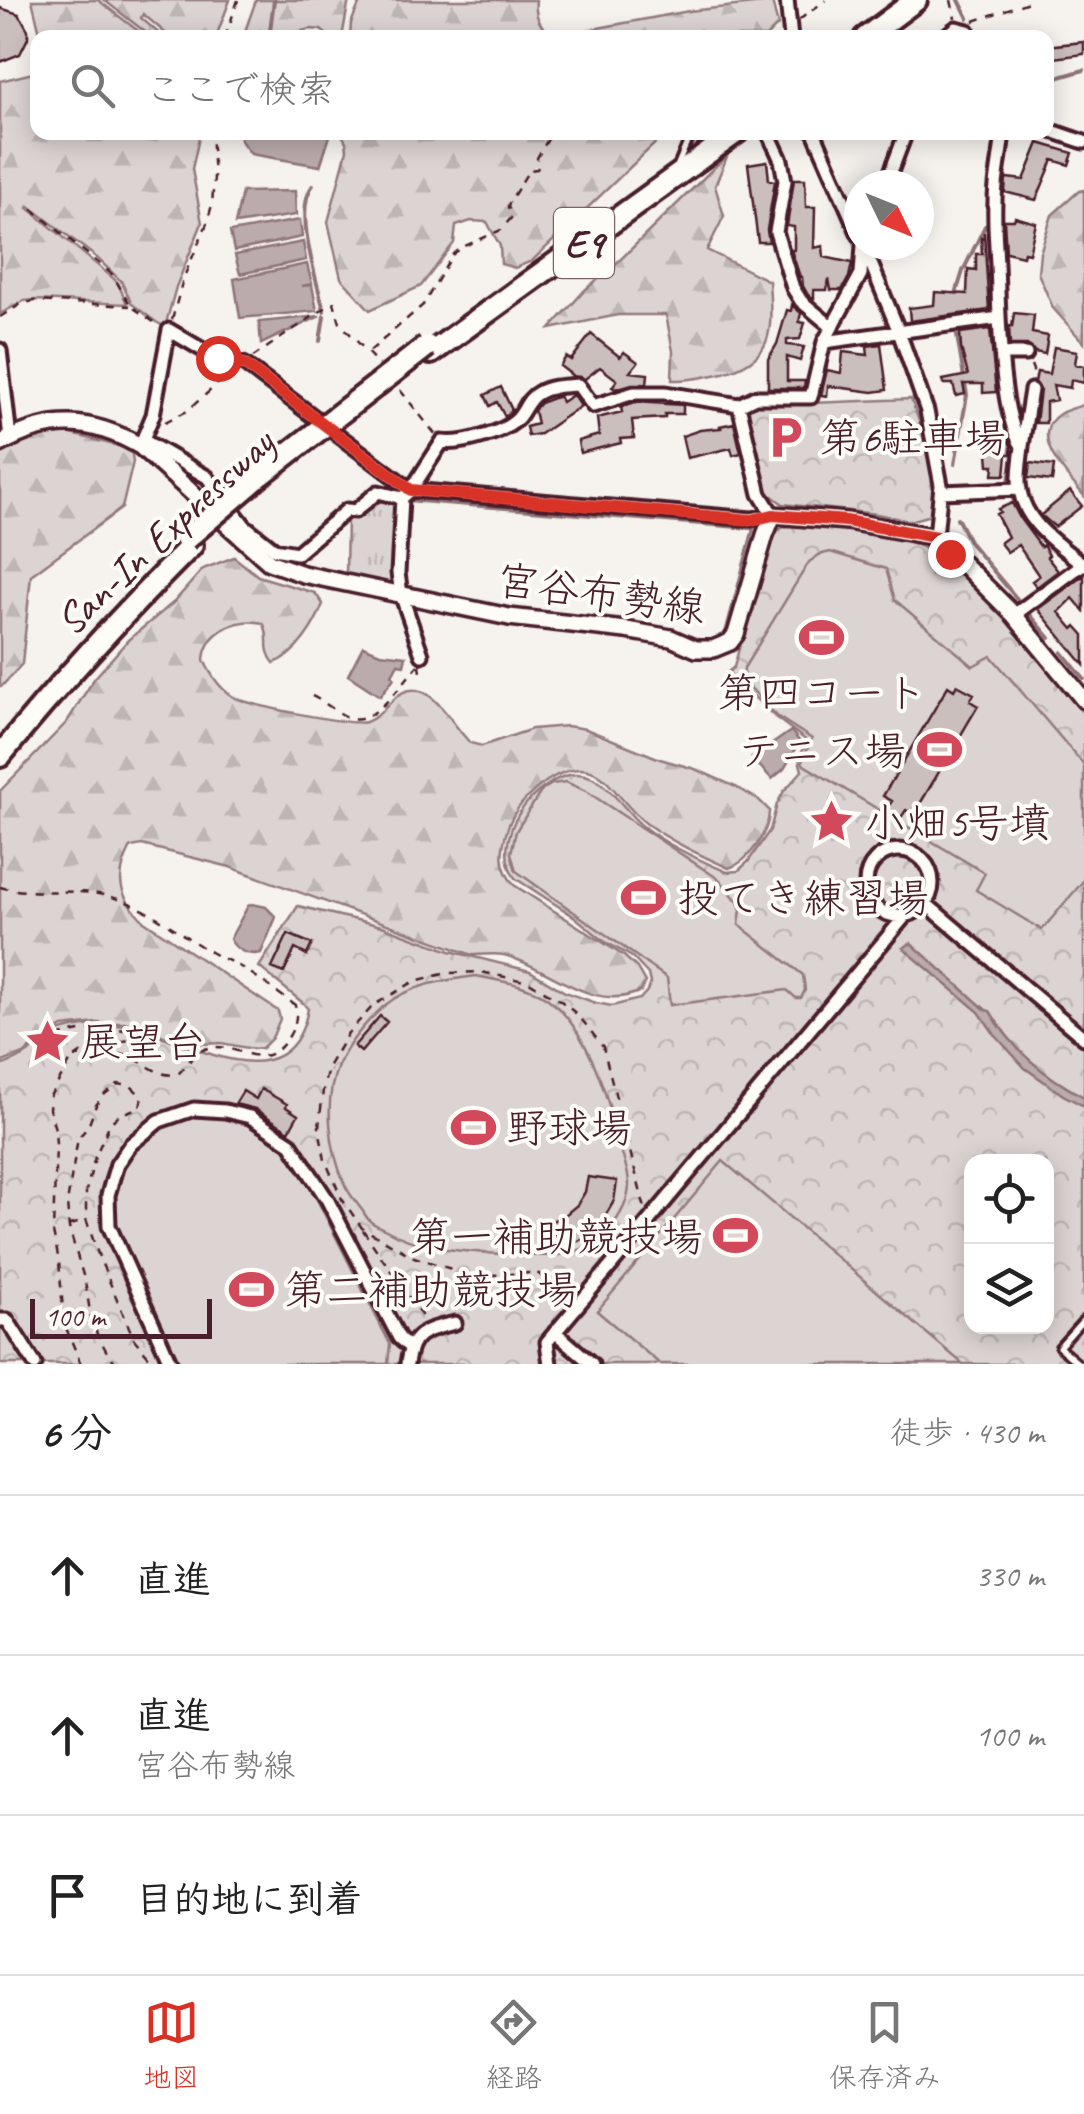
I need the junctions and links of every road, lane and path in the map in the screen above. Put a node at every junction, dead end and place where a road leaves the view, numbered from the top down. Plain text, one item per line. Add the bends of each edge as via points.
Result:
1 (238, 0) edge
2 (787, 0) edge
3 (826, 0) edge
4 (907, 0) edge
5 (916, 0) edge
6 (951, 0) edge
7 (1034, 0) edge
8 (1013, 8) dead end
9 (956, 28) junction
10 (228, 30) edge
11 (790, 30) edge
12 (792, 30) edge
13 (867, 30) edge
14 (875, 30) edge
15 (954, 30) edge
16 (964, 30) edge
17 (1054, 132) edge
18 (1081, 138) edge
19 (212, 140) edge
20 (548, 140) edge
21 (690, 140) edge
22 (715, 140) edge
23 (726, 140) edge
24 (771, 140) edge
25 (818, 140) edge
26 (903, 140) edge
27 (1002, 140) edge
28 (677, 167) junction
29 (892, 170) edge
30 (844, 200) edge
31 (32, 209) dead end
32 (862, 260) edge
33 (869, 260) edge
34 (131, 306) junction
35 (0, 317) edge
36 (999, 318) junction
37 (832, 327) junction
38 (169, 330) junction
39 (899, 332) junction
40 (824, 342) junction
41 (0, 350) edge
42 (429, 350) junction
43 (368, 352) junction
44 (1001, 354) junction
45 (1026, 354) joint
46 (241, 364) junction
47 (381, 367) dead end
48 (393, 382) dead end
49 (1031, 390) joint
50 (739, 404) junction
51 (149, 424) junction
52 (5, 441) edge
53 (442, 442) junction
54 (142, 443) junction
55 (1022, 446) junction
56 (1020, 488) junction
57 (940, 492) junction
58 (406, 494) junction
59 (773, 515) junction
60 (936, 537) junction
61 (189, 542) junction
62 (1083, 564) edge
63 (400, 594) junction
64 (1014, 616) junction
65 (421, 659) junction
66 (420, 673) dead end
67 (312, 696) dead end
68 (1084, 700) edge
69 (0, 744) edge
70 (0, 756) edge
71 (0, 887) edge
72 (925, 903) junction
73 (906, 915) junction
74 (57, 1037) dead end
75 (1084, 1038) edge
76 (75, 1057) junction
77 (86, 1221) dead end
78 (648, 1221) junction
79 (69, 1226) dead end
80 (362, 1228) junction
81 (577, 1306) junction
82 (1084, 1319) edge
83 (0, 1320) edge
84 (455, 1323) dead end
85 (431, 1329) junction
86 (555, 1332) junction
87 (409, 1348) junction
88 (35, 1364) edge
89 (81, 1364) edge
90 (171, 1364) edge
91 (407, 1364) edge
92 (550, 1364) edge
93 (592, 1364) edge
94 (1079, 1364) edge

1 - 10 path
2 - 11 street
3 - 12 path
4 - 13 highway
5 - 14 highway
6 - 9 path
7 - 8 path
9 - 15 street
9 - 16 street
17 - 18 street
19 - 38 path via 212,205
20 - 43 path via 539,166 529,170 509,204 507,225 454,254 423,304
21 - 28 lane
22 - 28 highway, San-In Expressway / E9
23 - 42 highway, San-In Expressway / E9
24 - 37 street via 785,181 776,232 789,275 801,301
25 - 30 street
26 - 29 street
27 - 36 street via 994,199
28 - 42 highway, San-In Expressway / E9
31 - 34 path via 112,274
32 - 37 street
33 - 39 street
34 - 35 path via 34,301
34 - 38 path
36 - 39 street
36 - 44 street
37 - 40 street
38 - 46 street
38 - 51 street
39 - 40 street
39 - 57 street via 927,411
40 - 50 street via 811,397 755,397
41 - 52 street
42 - 61 highway, San-In Expressway / E9, bridge
43 - 46 path via 340,324 334,302
43 - 47 path
44 - 45 street
44 - 55 street via 1010,416
45 - 49 path via 1034,370
46 - 51 path via 187,410
46 - 58 street
48 - 53 path
49 - 55 street
50 - 53 street via 666,393 594,406 578,384 538,392 511,424 483,437
50 - 59 street via 760,494
51 - 54 street
52 - 54 street, 宮谷布勢線 via 34,428 77,425
53 - 58 street
54 - 58 street via 206,477 245,526 274,549 298,553 378,492
54 - 63 street, 宮谷布勢線 via 270,562
55 - 56 street
56 - 57 street
56 - 62 street via 1040,530
57 - 60 street
58 - 59 street via 752,520
58 - 63 street
59 - 60 street
59 - 63 street, 宮谷布勢線 via 736,634 713,649
60 - 64 street
61 - 69 highway, San-In Expressway / E9 via 112,614
61 - 70 highway, San-In Expressway / E9
62 - 64 street
63 - 65 street
64 - 68 street
65 - 66 path
65 - 67 path via 378,710 362,719
71 - 76 path via 76,891 135,904 295,1005 290,1036 268,1055 211,1048 168,1076 118,1054
72 - 73 street
72 - 73 street via 932,874 920,856 899,849 878,856 867,875 869,897 884,912
72 - 75 street
73 - 78 street
74 - 76 path via 106,1028 147,1040 119,1041
76 - 89 path via 49,1109 62,1309
77 - 79 path
78 - 80 path via 602,1047 561,1000 530,982 481,972 416,981 374,1005 328,1067 320,1127 324,1160
78 - 81 street
80 - 81 path via 414,1257 473,1276 539,1274
80 - 85 path
81 - 86 street
82 - 94 lane via 1060,1347
83 - 88 street via 7,1320
84 - 85 street
85 - 87 street
86 - 92 street via 547,1342
86 - 93 street
87 - 90 street via 290,1143 250,1117 194,1109 158,1121 130,1145 108,1195 110,1226
87 - 91 street

